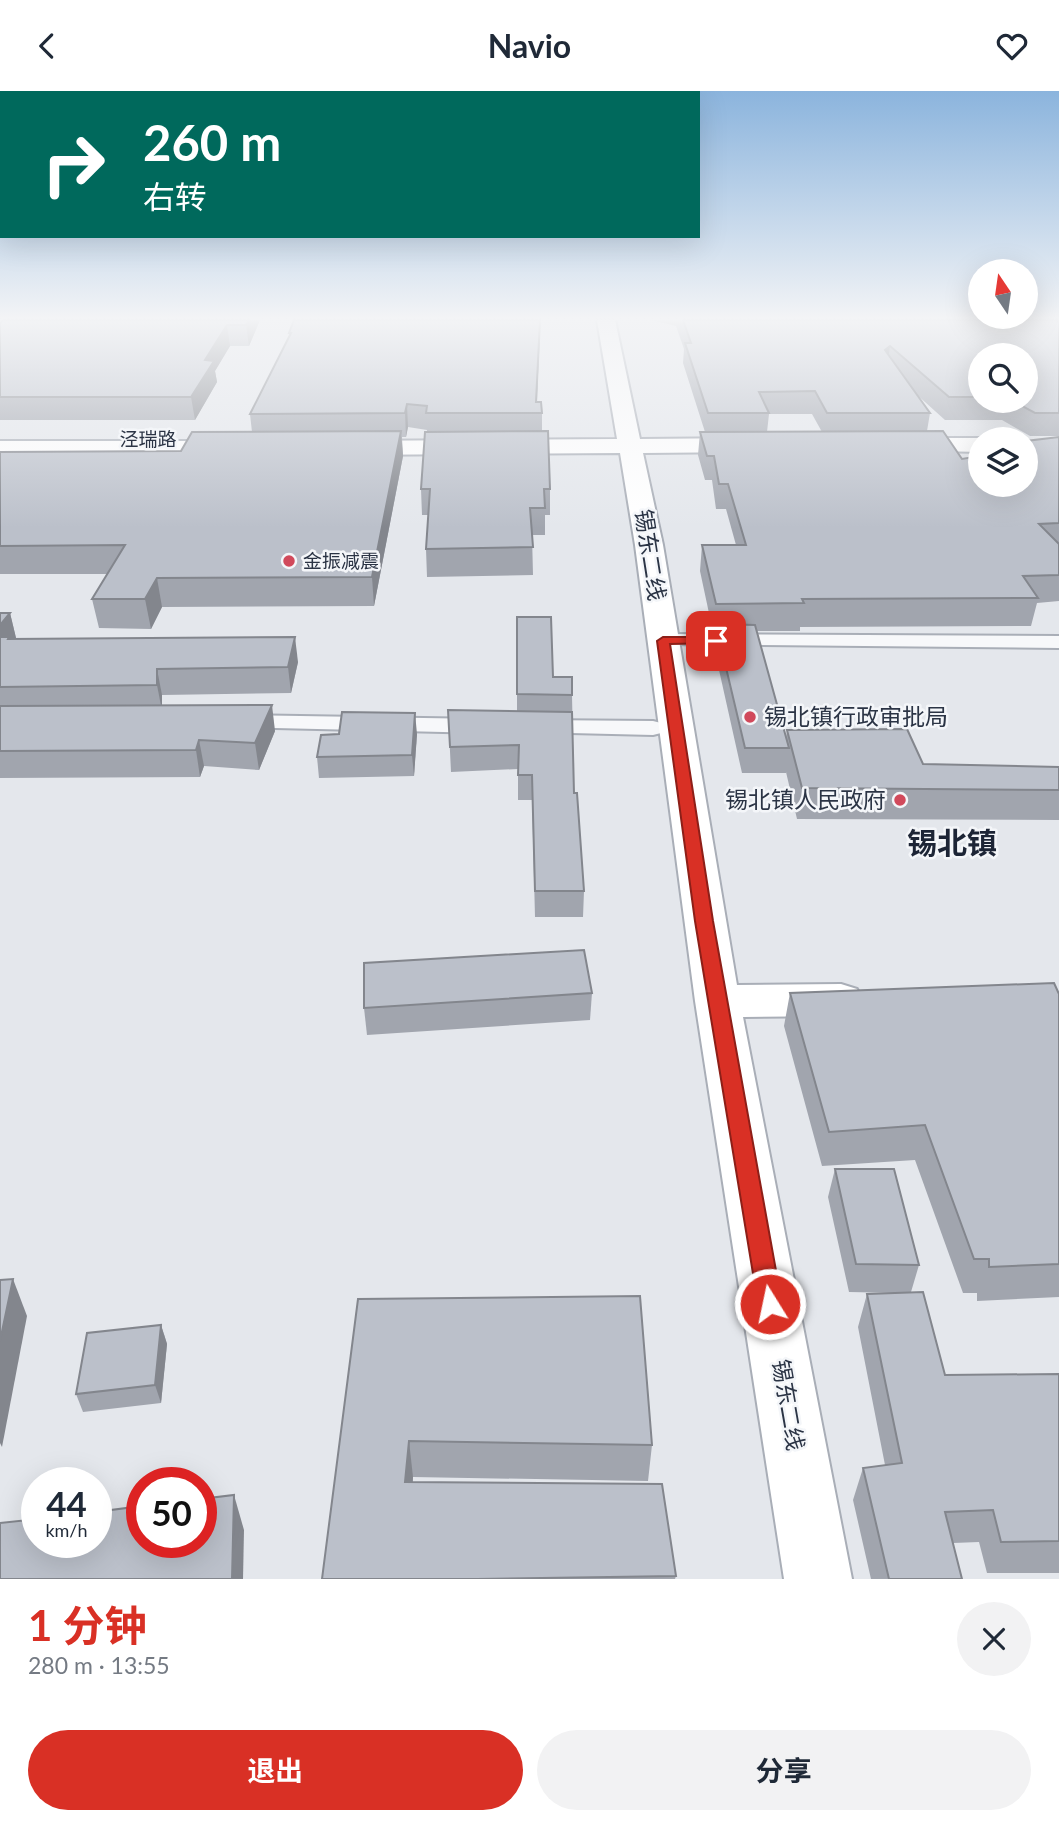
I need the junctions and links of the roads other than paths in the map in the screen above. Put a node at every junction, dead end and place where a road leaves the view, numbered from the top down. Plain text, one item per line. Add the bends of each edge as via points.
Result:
1 (620, 389) edge
2 (0, 439) edge
3 (328, 444) edge
4 (631, 445) junction
5 (770, 445) edge
6 (882, 445) edge
7 (968, 445) edge
8 (0, 448) edge
9 (663, 641) junction
10 (1059, 642) edge
11 (219, 721) edge
12 (653, 729) dead end
13 (881, 999) edge
14 (718, 1001) junction
15 (818, 1579) edge

1 - 4 main road, 锡东二线
2 - 8 main road, 泾瑞路 via 258,444
3 - 4 main road
4 - 5 main road
4 - 9 main road, 锡东二线
6 - 7 main road
9 - 10 street
9 - 14 main road, 锡东二线
11 - 12 street
13 - 14 main road
14 - 15 main road, 锡东二线

